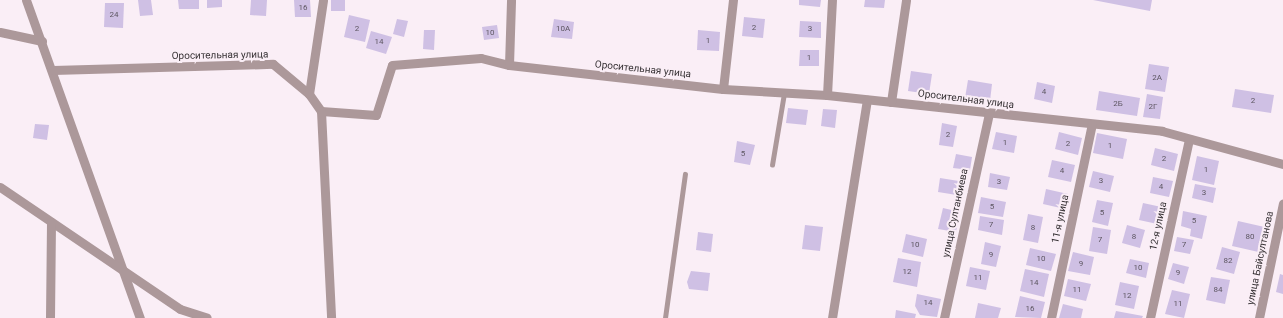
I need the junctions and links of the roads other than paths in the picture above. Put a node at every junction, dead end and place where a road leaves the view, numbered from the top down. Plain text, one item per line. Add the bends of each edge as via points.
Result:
1 (26, 0) edge
2 (323, 0) edge
3 (511, 0) edge
4 (732, 0) edge
5 (832, 0) edge
6 (906, 0) edge
7 (0, 32) edge
8 (42, 41) junction
9 (509, 65) junction
10 (52, 70) junction
11 (724, 88) junction
12 (784, 93) junction
13 (309, 94) junction
14 (827, 95) junction
15 (867, 100) junction
16 (891, 102) junction
17 (321, 111) junction
18 (988, 114) junction
19 (1092, 124) junction
20 (1189, 139) junction
21 (1283, 164) edge
22 (772, 165) dead end
23 (685, 174) dead end
24 (0, 187) edge
25 (1283, 203) edge
26 (51, 221) junction
27 (123, 271) junction
28 (50, 318) edge
29 (140, 318) edge
30 (207, 318) edge
31 (331, 318) edge
32 (665, 318) edge
33 (832, 318) edge
34 (944, 318) edge
35 (1050, 318) edge
36 (1150, 318) edge
37 (1259, 318) edge

1 - 8 street
2 - 13 street
3 - 9 street
4 - 11 street
5 - 14 street
6 - 16 street
7 - 8 street
8 - 10 street
9 - 11 street, Оросительная улица
9 - 17 street, Оросительная улица via 481,58 392,65 376,115
10 - 13 street, Оросительная улица via 273,64
10 - 27 street
11 - 12 street, Оросительная улица
12 - 14 street, Оросительная улица
12 - 22 lane
13 - 17 street, Оросительная улица
14 - 15 street, Оросительная улица
15 - 16 street, Оросительная улица
15 - 33 street
16 - 18 street, Оросительная улица
17 - 31 street
18 - 19 street, Оросительная улица
18 - 34 street, улица Султанбиева
19 - 20 street, Оросительная улица via 1162,131
19 - 35 street, 11-я улица
20 - 21 street, Оросительная улица
20 - 36 street, 12-я улица
23 - 32 lane
24 - 26 street
25 - 37 street, улица Байсултанова
26 - 27 street
26 - 28 street
27 - 29 street
27 - 30 street via 180,309

